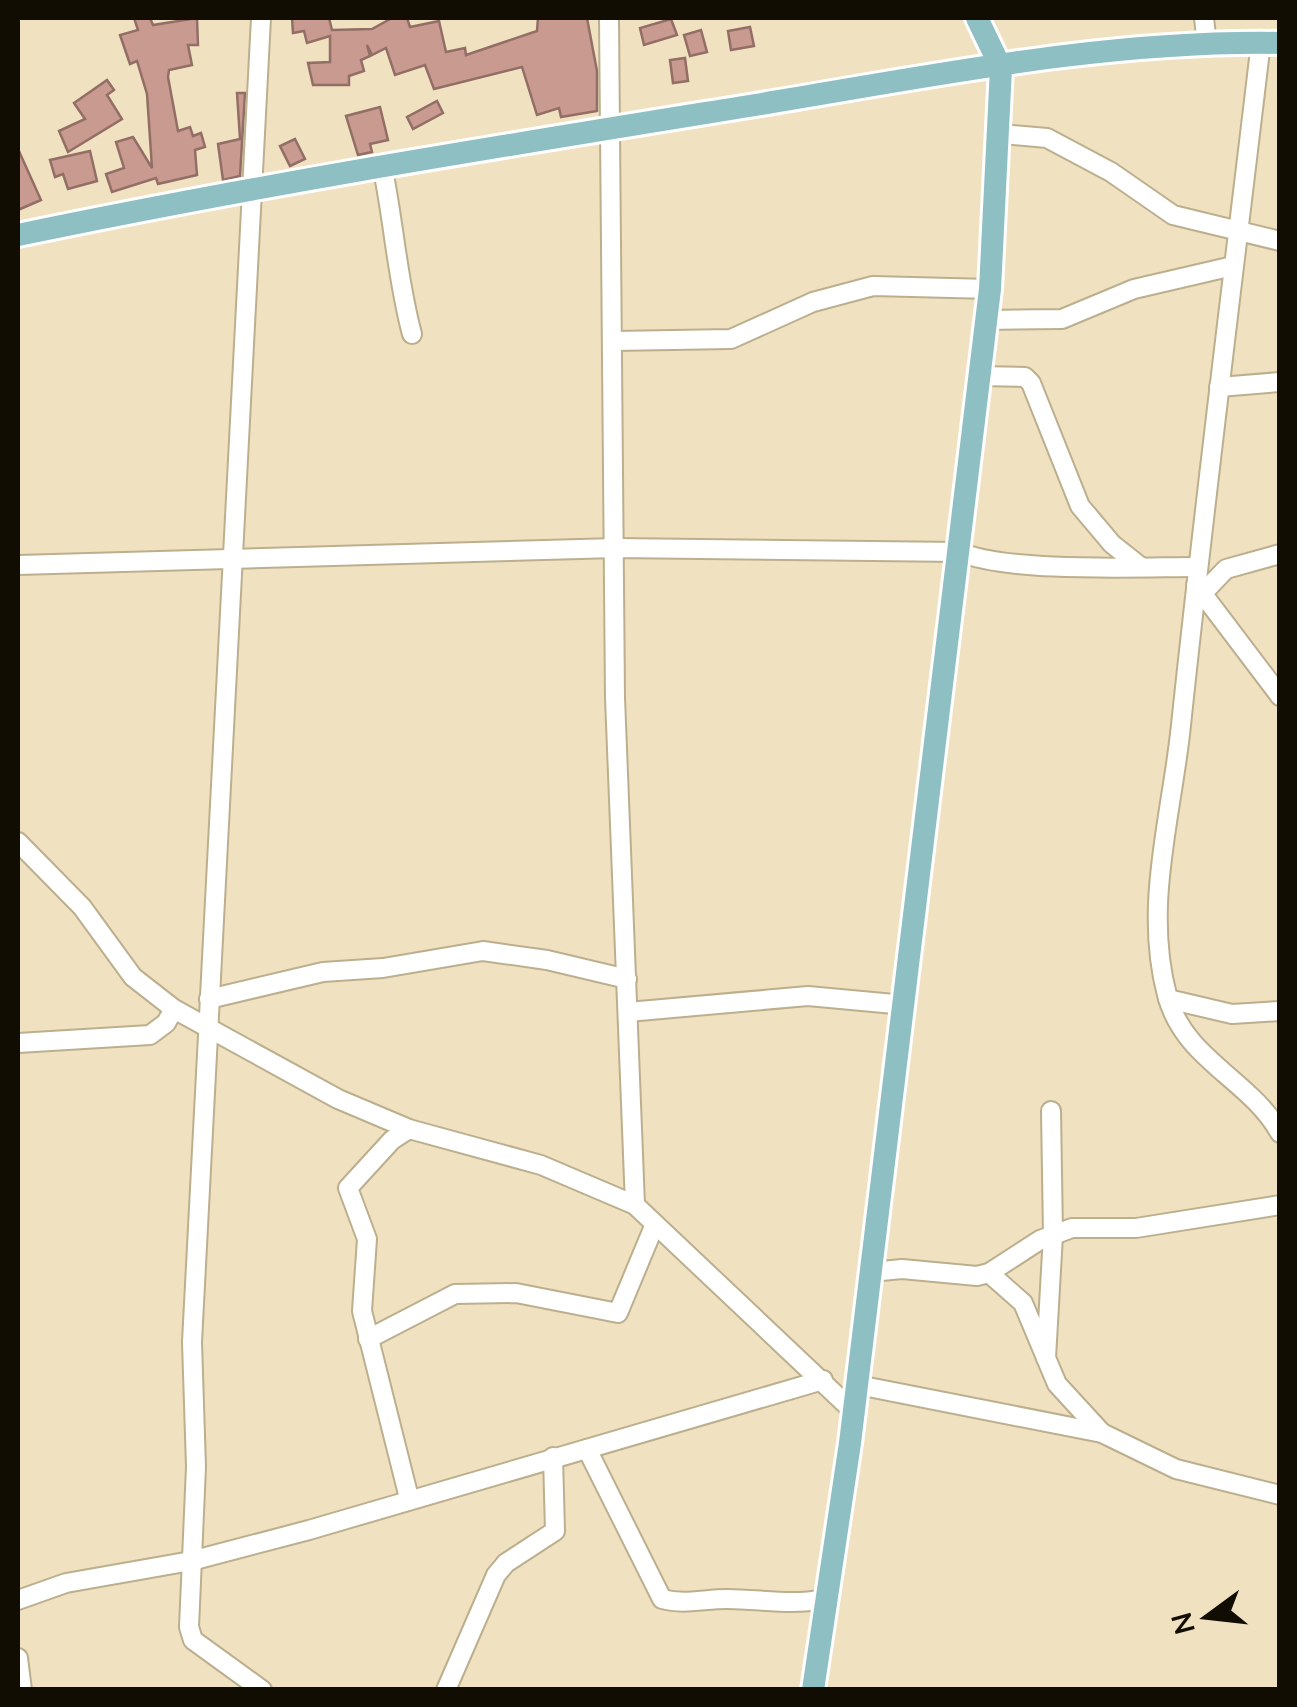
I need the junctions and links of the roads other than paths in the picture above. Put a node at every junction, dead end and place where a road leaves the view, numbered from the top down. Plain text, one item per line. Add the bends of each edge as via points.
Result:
1 (261, 18) edge
2 (608, 18) edge
3 (978, 18) edge
4 (1204, 18) edge
5 (1270, 42) edge
6 (1207, 45) junction
7 (1001, 68) junction
8 (611, 128) junction
9 (1001, 134) junction
10 (382, 165) junction
11 (254, 186) junction
12 (1238, 232) junction
13 (18, 235) edge
14 (1280, 241) edge
15 (1234, 266) junction
16 (990, 289) junction
17 (985, 320) junction
18 (412, 334) dead end
19 (614, 342) junction
20 (979, 376) junction
21 (1280, 382) edge
22 (1219, 387) junction
23 (616, 548) junction
24 (960, 552) junction
25 (235, 556) junction
26 (1274, 560) edge
27 (18, 565) edge
28 (1140, 567) junction
29 (1198, 582) junction
30 (1280, 696) edge
31 (18, 842) edge
32 (627, 979) junction
33 (209, 999) junction
34 (1168, 999) junction
35 (905, 1006) junction
36 (174, 1009) junction
37 (1280, 1011) edge
38 (628, 1012) junction
39 (207, 1026) junction
40 (18, 1043) edge
41 (1050, 1111) dead end
42 (408, 1129) junction
43 (1280, 1133) edge
44 (634, 1205) junction
45 (1280, 1205) edge
46 (655, 1224) junction
47 (1053, 1235) junction
48 (872, 1272) junction
49 (989, 1273) junction
50 (368, 1339) junction
51 (1046, 1358) junction
52 (823, 1380) junction
53 (858, 1385) junction
54 (854, 1412) junction
55 (1102, 1434) junction
56 (587, 1449) junction
57 (553, 1457) junction
58 (1280, 1495) edge
59 (409, 1498) junction
60 (191, 1561) junction
61 (824, 1599) junction
62 (18, 1600) edge
63 (18, 1658) edge
64 (230, 1668) junction
65 (22, 1690) edge
66 (225, 1690) edge
67 (262, 1690) edge
68 (446, 1690) edge
69 (812, 1690) edge

1 - 11 street
2 - 8 street
3 - 7 main road
4 - 6 street
5 - 6 main road
5 - 12 street
6 - 7 main road
7 - 8 main road
7 - 9 main road
8 - 10 main road
8 - 19 street
9 - 12 street via 1047,138 1173,215
9 - 16 main road
10 - 11 main road
10 - 18 street
11 - 13 main road
11 - 25 street
12 - 14 street
12 - 15 street
15 - 17 street via 1134,289 1062,319
15 - 22 street
16 - 17 main road
16 - 19 street via 873,286 813,302 731,339
17 - 20 main road
19 - 23 street
20 - 24 main road
20 - 28 street via 1025,377 1032,383 1080,506
21 - 22 street
22 - 29 street
23 - 24 street
23 - 25 street
23 - 32 street
24 - 28 street via 976,559
24 - 35 main road
25 - 27 street
25 - 33 street
26 - 29 street
28 - 29 street
29 - 30 street
29 - 34 street via 1160,858 1159,956
31 - 36 street via 82,907 134,977
32 - 33 street via 483,951 324,972
32 - 38 street
33 - 39 street
34 - 37 street via 1232,1014
34 - 43 street via 1207,1062
35 - 38 street via 808,996
35 - 48 main road
36 - 39 street
36 - 40 street via 150,1035
38 - 44 street
39 - 42 street via 338,1099
39 - 60 street via 192,1342
41 - 47 street
42 - 44 street via 541,1165
42 - 50 street via 348,1188 366,1239 362,1311
44 - 46 street
45 - 47 street via 1198,1221 1072,1228
46 - 50 street via 618,1313 516,1292 456,1294
46 - 52 street
47 - 49 street
47 - 51 street
48 - 49 street via 965,1278
48 - 53 main road
49 - 51 street via 1023,1303
50 - 59 street
51 - 55 street via 1058,1384
52 - 54 street
52 - 56 street
53 - 54 main road
53 - 55 street
54 - 61 main road
55 - 58 street via 1176,1469
56 - 57 street
56 - 61 street via 662,1599
57 - 59 street
57 - 68 street via 556,1531 496,1575
59 - 60 street
60 - 62 street via 66,1583
60 - 64 street via 190,1636
61 - 69 main road
63 - 65 street
64 - 66 street
64 - 67 street

